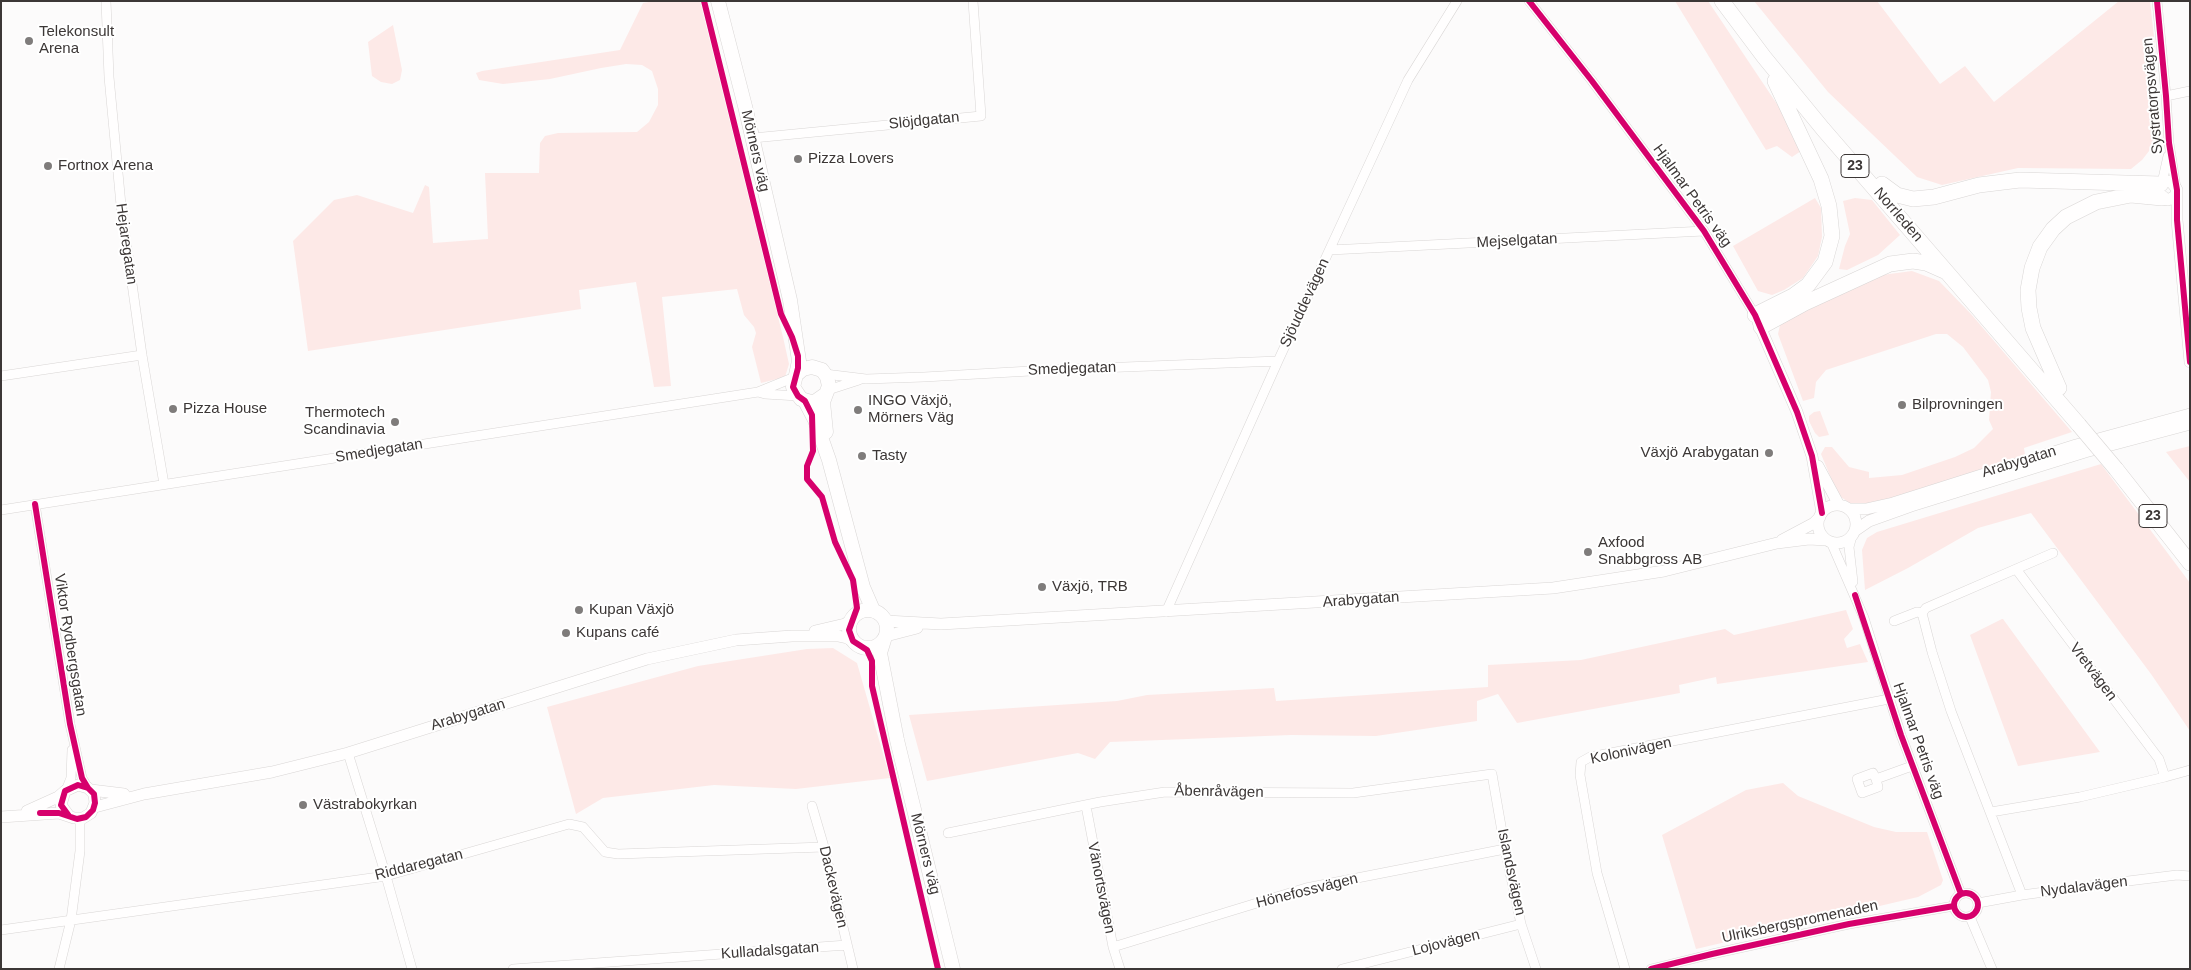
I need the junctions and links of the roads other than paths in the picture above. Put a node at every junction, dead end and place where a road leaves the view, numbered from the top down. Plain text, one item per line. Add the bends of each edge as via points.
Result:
1 (106, 1) edge
2 (718, 1) edge
3 (972, 1) edge
4 (1457, 1) edge
5 (1529, 1) edge
6 (1722, 1) edge
7 (1733, 1) edge
8 (2156, 1) edge
9 (1764, 57) junction
10 (2190, 91) edge
11 (2166, 96) junction
12 (753, 138) junction
13 (2169, 143) junction
14 (1882, 184) junction
15 (2176, 189) junction
16 (2162, 191) junction
17 (2177, 220) junction
18 (1704, 231) junction
19 (1330, 250) junction
20 (1949, 274) junction
21 (790, 300) junction
22 (1758, 321) junction
23 (142, 355) junction
24 (1278, 361) junction
25 (2190, 362) edge
26 (821, 371) junction
27 (1, 376) edge
28 (796, 376) junction
29 (866, 378) junction
30 (2059, 388) junction
31 (758, 392) junction
32 (827, 392) junction
33 (801, 399) junction
34 (2190, 414) edge
35 (2190, 424) edge
36 (2084, 425) junction
37 (1812, 456) junction
38 (829, 460) junction
39 (2119, 467) junction
40 (164, 484) junction
41 (35, 504) junction
42 (1844, 507) junction
43 (1, 510) edge
44 (1821, 515) junction
45 (842, 517) junction
46 (1854, 533) junction
47 (1829, 541) junction
48 (1776, 543) junction
49 (2190, 550) edge
50 (2053, 553) dead end
51 (2190, 563) edge
52 (2016, 569) junction
53 (1855, 595) junction
54 (873, 610) junction
55 (1166, 612) junction
56 (1922, 613) junction
57 (852, 618) junction
58 (886, 621) junction
59 (1894, 621) dead end
60 (941, 624) junction
61 (792, 636) junction
62 (885, 638) junction
63 (859, 645) junction
64 (1889, 699) junction
65 (70, 724) junction
66 (897, 740) junction
67 (348, 752) junction
68 (1912, 766) junction
69 (2190, 770) edge
70 (1492, 774) joint
71 (2165, 777) junction
72 (1876, 779) dead end
73 (90, 789) junction
74 (66, 790) junction
75 (144, 794) junction
76 (812, 806) dead end
77 (1086, 806) junction
78 (95, 807) junction
79 (1991, 812) junction
80 (16, 814) junction
81 (1, 816) edge
82 (75, 818) junction
83 (948, 833) dead end
84 (824, 847) junction
85 (1505, 848) junction
86 (386, 876) junction
87 (2190, 876) edge
88 (1961, 894) junction
89 (2022, 895) junction
90 (1978, 903) junction
91 (1954, 906) junction
92 (1970, 917) junction
93 (71, 920) junction
94 (1521, 924) junction
95 (1, 930) edge
96 (847, 946) junction
97 (1113, 947) junction
98 (595, 966) edge
99 (59, 969) edge
100 (412, 969) edge
101 (513, 969) edge
102 (853, 969) edge
103 (953, 969) edge
104 (1120, 969) edge
105 (1342, 969) edge
106 (1536, 969) edge
107 (1625, 969) edge
108 (1651, 969) edge
109 (1992, 969) edge

1 - 23 street, Hejaregatan via 109,77 121,205
2 - 12 main road, Mörners väg
3 - 12 street, Slöjdgatan via 981,116
4 - 19 street, Sjöuddevägen via 1408,80
5 - 18 street, Hjalmar Petris väg
6 - 9 highway, Norrleden / 23
7 - 14 highway, Norrleden / 23 via 1817,109
8 - 11 street, Systratorpsvägen
9 - 20 highway, Norrleden / 23
9 - 22 highway via 1821,179 1829,206 1832,236 1825,262 1813,280
10 - 11 street
11 - 13 street, Systratorpsvägen
12 - 21 main road, Mörners väg
13 - 15 street, Systratorpsvägen
13 - 16 street, Systratorpsvägen
14 - 16 highway via 1913,199 2020,180
14 - 30 highway, Norrleden / 23
15 - 16 street via 2171,182
15 - 16 street via 2171,199
15 - 17 street, Systratorpsvägen
16 - 17 street, Systratorpsvägen
16 - 30 highway via 2096,202 2066,218 2040,247 2028,290 2029,308 2033,328
17 - 25 street, Systratorpsvägen
18 - 19 street, Mejselgatan
18 - 22 street, Hjalmar Petris väg
19 - 24 street, Sjöuddevägen
20 - 22 highway via 1914,260 1890,264
20 - 36 highway, Norrleden / 23
21 - 26 main road, Mörners väg via 806,348
21 - 28 main road, Mörners väg via 798,356
22 - 37 street, Hjalmar Petris väg
23 - 27 street
23 - 40 street, Hejaregatan
24 - 29 street, Smedjegatan
24 - 55 street, Sjöuddevägen
26 - 28 main road via 807,367
26 - 29 street, Smedjegatan
26 - 32 main road via 828,382
28 - 31 street, Smedjegatan
28 - 33 main road via 794,387
29 - 32 street, Smedjegatan
30 - 36 highway, Norrleden / 23
31 - 33 street, Smedjegatan
31 - 40 street, Smedjegatan
32 - 33 main road via 816,401
32 - 38 main road via 823,412
33 - 38 main road via 815,420
34 - 42 street, Arabygatan via 2066,448 1893,503 1866,509
35 - 46 street, Arabygatan via 2085,452 1919,504 1869,521
36 - 39 highway, 23
37 - 42 street, Hjalmar Petris väg
37 - 44 street, Hjalmar Petris väg
38 - 45 main road
39 - 49 highway, 23
39 - 51 highway, 23
40 - 41 street, Smedjegatan
41 - 43 street, Smedjegatan
41 - 65 street, Viktor Rydbergsgatan
42 - 44 street via 1830,507
42 - 46 street via 1856,518
44 - 47 street via 1819,530
44 - 48 street, Arabygatan via 1814,523
45 - 54 main road via 866,597
45 - 57 main road via 857,601
46 - 47 street via 1843,543
46 - 53 street, Hjalmar Petris väg via 1849,555
47 - 48 street, Arabygatan via 1809,539
47 - 53 street, Hjalmar Petris väg
48 - 55 street, Arabygatan via 1664,571 1553,588
50 - 52 street
52 - 56 street via 1926,608
52 - 71 street, Vretvägen via 2159,759
53 - 64 street, Hjalmar Petris väg
54 - 57 main road via 865,610
54 - 58 main road
55 - 60 street, Arabygatan
56 - 59 street
56 - 79 street via 1952,711
57 - 61 street, Arabygatan via 839,626
57 - 63 main road via 849,630
58 - 60 street, Arabygatan
58 - 62 main road
60 - 62 street, Arabygatan
61 - 63 street, Arabygatan via 838,636
61 - 67 street, Arabygatan via 736,640 647,659
62 - 63 main road via 872,648
62 - 66 main road, Mörners väg via 880,649
63 - 66 main road, Mörners väg via 871,657
64 - 68 street, Hjalmar Petris väg
64 - 107 street, Kolonivägen via 1590,757 1581,762 1580,775 1597,873
65 - 73 street, Viktor Rydbergsgatan via 82,778
65 - 74 street, Viktor Rydbergsgatan via 72,763
66 - 103 main road, Mörners väg
67 - 75 street, Arabygatan via 272,772
67 - 86 street
68 - 72 street, Hjalmar Petris väg
68 - 88 street, Hjalmar Petris väg
69 - 71 street
70 - 77 street, Åbenråvägen via 1353,793 1165,792
70 - 85 street, Islandsvägen
71 - 79 street via 2106,792
73 - 74 street via 78,784
73 - 75 street, Arabygatan via 116,794
73 - 78 street
74 - 80 street via 44,804
74 - 82 street via 62,805 64,811
75 - 78 street, Arabygatan
76 - 84 street, Dackevägen
77 - 83 street, Åbenråvägen
77 - 97 street, Vänortsvägen
78 - 82 street via 89,815
79 - 89 street
80 - 81 street
80 - 82 street via 59,813
82 - 93 street via 80,851
84 - 86 street, Riddaregatan via 618,854 605,852 583,827 569,824
84 - 96 street, Dackevägen
85 - 94 street, Islandsvägen
85 - 97 street, Hönefossvägen via 1306,888
86 - 93 street, Riddaregatan
86 - 100 street
87 - 89 street, Nydalavägen
88 - 90 street via 1972,894
88 - 91 street
89 - 90 street, Nydalavägen
90 - 92 street via 1977,910
91 - 92 street via 1959,915
91 - 108 street, Ulriksbergspromenaden via 1858,923
92 - 109 street
93 - 95 street, Riddaregatan
93 - 99 street
94 - 105 street, Lojovägen
94 - 106 street, Islandsvägen
96 - 98 street, Kulladalsgatan
96 - 102 street, Dackevägen
97 - 104 street, Vänortsvägen
98 - 101 street, Kulladalsgatan

